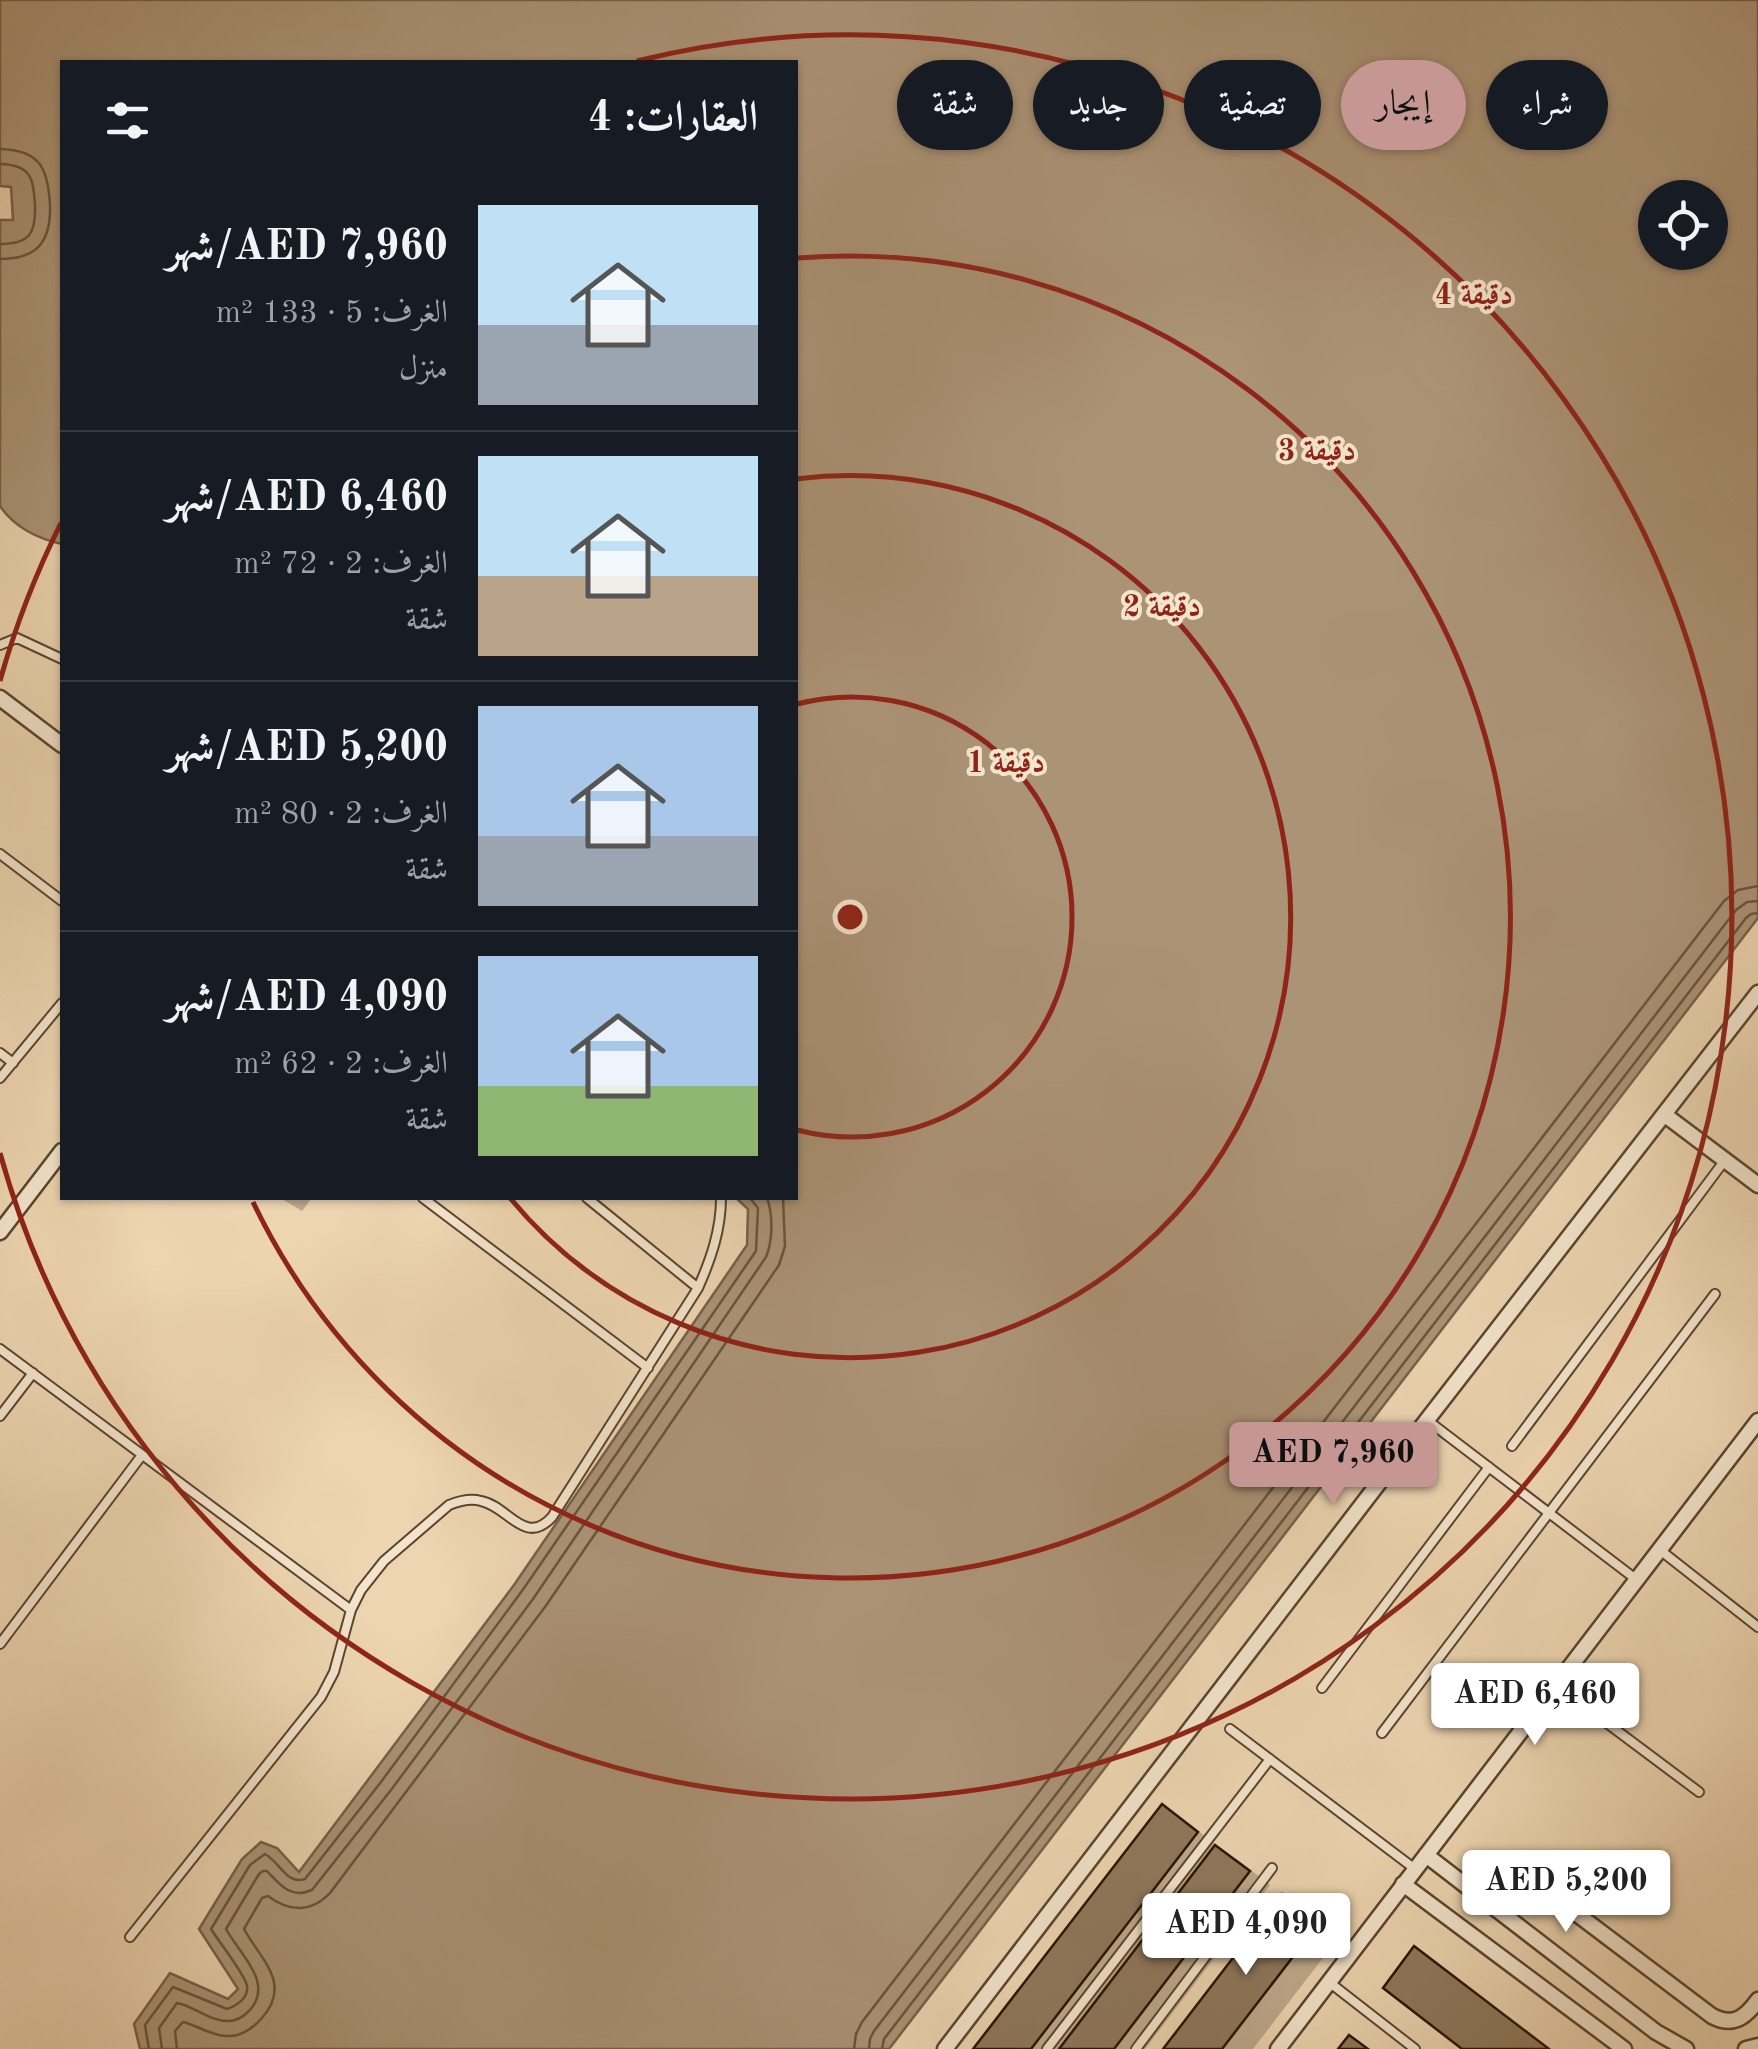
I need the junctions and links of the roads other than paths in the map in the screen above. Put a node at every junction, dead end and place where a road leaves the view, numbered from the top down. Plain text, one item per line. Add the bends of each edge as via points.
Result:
1 (0, 645) edge
2 (60, 658) edge
3 (0, 698) edge
4 (60, 744) edge
5 (0, 854) edge
6 (60, 899) edge
7 (1758, 993) edge
8 (60, 1004) edge
9 (0, 1053) edge
10 (12, 1063) junction
11 (0, 1078) edge
12 (1665, 1115) junction
13 (60, 1154) edge
14 (1725, 1160) junction
15 (1758, 1185) edge
16 (426, 1200) edge
17 (589, 1200) edge
18 (721, 1200) edge
19 (0, 1232) edge
20 (698, 1288) junction
21 (1715, 1294) dead end
22 (0, 1349) edge
23 (648, 1368) junction
24 (32, 1373) junction
25 (0, 1416) edge
26 (1427, 1420) junction
27 (1758, 1421) edge
28 (1512, 1446) dead end
29 (142, 1455) junction
30 (1489, 1467) junction
31 (1549, 1513) junction
32 (1660, 1550) junction
33 (1637, 1580) junction
34 (351, 1610) junction
35 (1758, 1627) edge
36 (0, 1644) edge
37 (1556, 1685) junction
38 (1322, 1688) dead end
39 (1230, 1729) dead end
40 (1382, 1733) dead end
41 (1270, 1759) junction
42 (1699, 1792) dead end
43 (1426, 1854) junction
44 (1272, 1868) dead end
45 (1516, 1868) dead end
46 (1415, 1869) junction
47 (1403, 1884) junction
48 (130, 1936) dead end
49 (1329, 1982) junction
50 (1758, 2000) edge
51 (1758, 2046) edge
52 (946, 2049) edge
53 (1047, 2049) edge
54 (1136, 2049) edge
55 (1278, 2049) edge
56 (1415, 2049) edge
57 (1624, 2049) edge
58 (1686, 2049) edge
59 (1746, 2049) edge

1 - 2 lane via 17,638
3 - 4 street
5 - 6 lane
7 - 12 street
8 - 10 lane
9 - 10 lane
10 - 11 lane
12 - 14 street
12 - 26 street
13 - 19 street
14 - 15 street
14 - 28 lane
16 - 23 lane
17 - 20 lane
18 - 20 lane via 718,1234
20 - 23 lane
21 - 31 lane
22 - 24 lane
23 - 34 lane via 546,1524 520,1525 482,1501 449,1505 384,1561
24 - 25 lane
24 - 29 lane
26 - 30 lane
26 - 52 street
27 - 32 street
29 - 34 lane
29 - 36 lane
30 - 31 lane
30 - 38 lane
31 - 33 lane
31 - 40 lane
32 - 33 street
32 - 35 lane
33 - 37 street
34 - 48 lane via 321,1697
37 - 42 lane
37 - 43 street
39 - 41 lane
41 - 46 lane
41 - 53 lane
43 - 46 street
43 - 58 street
44 - 54 lane
45 - 50 street via 1722,2022 1744,2017
46 - 47 street
47 - 49 street
47 - 57 street
49 - 55 street
49 - 56 lane
51 - 59 street

